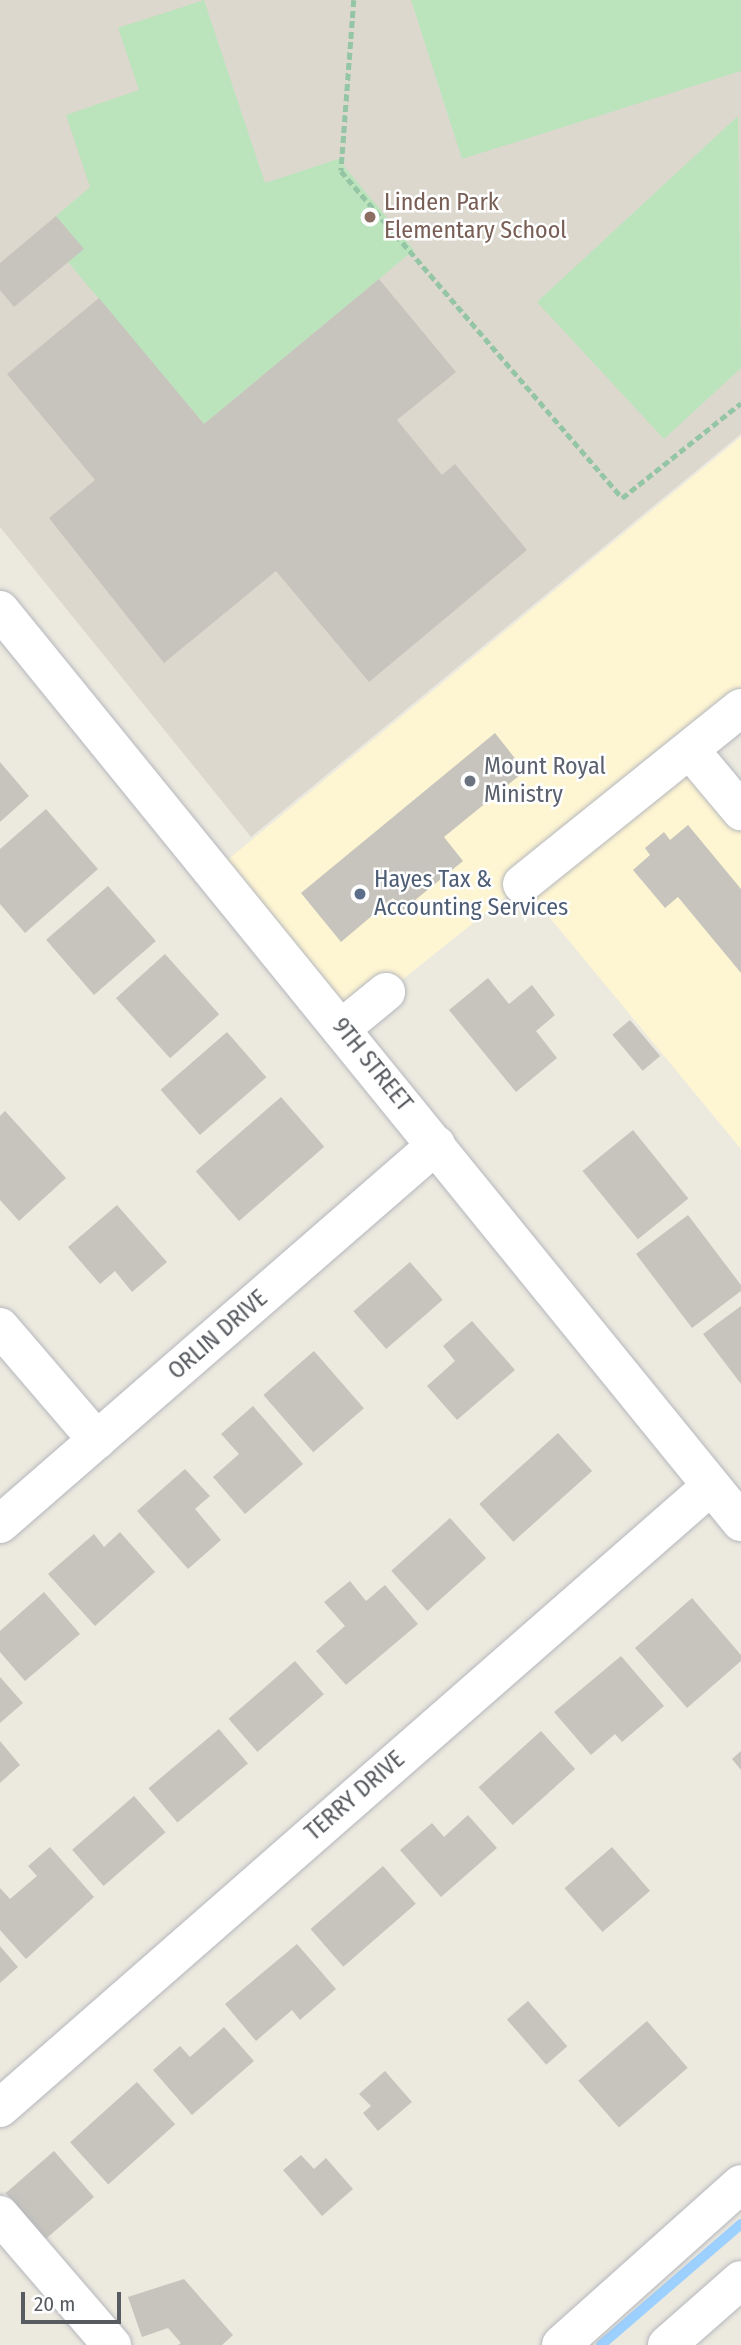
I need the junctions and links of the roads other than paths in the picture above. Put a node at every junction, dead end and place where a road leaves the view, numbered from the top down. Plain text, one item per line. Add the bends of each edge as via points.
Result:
1 (0, 610) edge
2 (741, 708) edge
3 (690, 750) junction
4 (741, 811) edge
5 (522, 884) dead end
6 (386, 992) dead end
7 (342, 1028) junction
8 (436, 1145) junction
9 (0, 1327) edge
10 (97, 1440) junction
11 (711, 1486) junction
12 (741, 1522) edge
13 (0, 1524) edge
14 (0, 2108) edge
15 (741, 2184) edge
16 (0, 2215) edge
17 (741, 2280) edge
18 (112, 2345) edge
19 (561, 2345) edge
20 (667, 2345) edge

1 - 7 street, 9TH STREET
2 - 3 street
3 - 4 street
3 - 5 street
6 - 7 street
7 - 8 street, 9TH STREET
8 - 10 street, ORLIN DRIVE
8 - 11 street, 9TH STREET
9 - 10 street
10 - 13 street, ORLIN DRIVE
11 - 12 street, 9TH STREET
11 - 14 street, TERRY DRIVE
15 - 19 street
16 - 18 street
17 - 20 street

